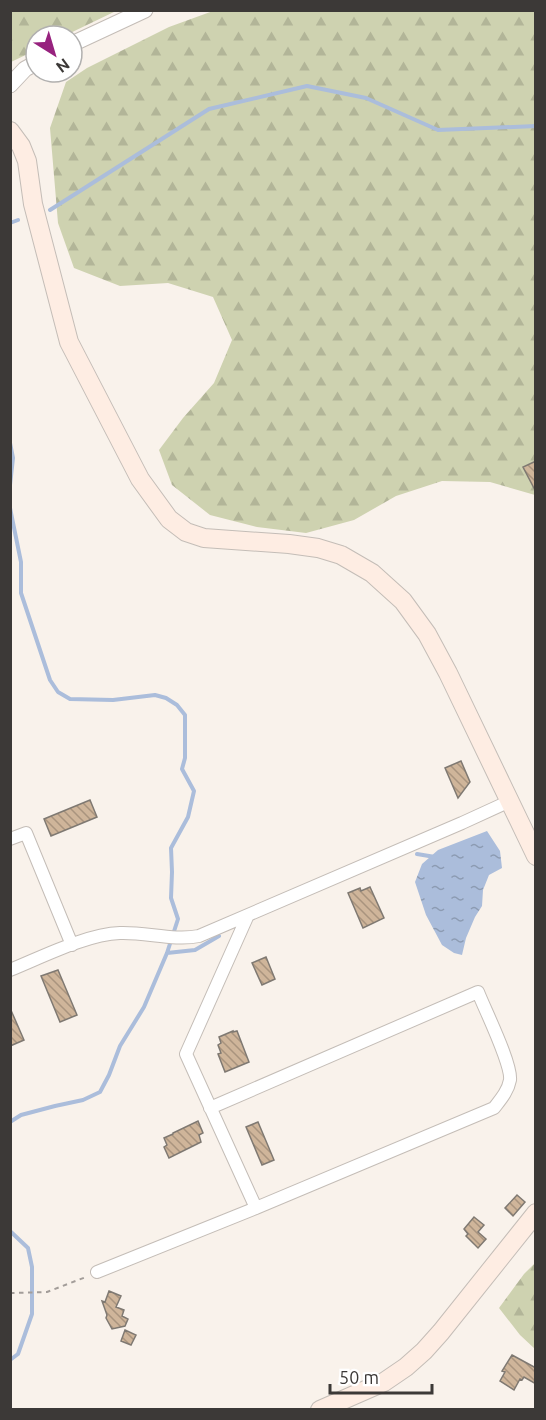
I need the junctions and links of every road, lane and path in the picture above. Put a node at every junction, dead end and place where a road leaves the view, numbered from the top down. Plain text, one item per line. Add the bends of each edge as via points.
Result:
1 (145, 10) edge
2 (84, 38) edge
3 (24, 70) edge
4 (10, 85) edge
5 (10, 131) edge
6 (508, 798) junction
7 (10, 839) edge
8 (536, 856) edge
9 (248, 915) junction
10 (72, 945) junction
11 (10, 970) edge
12 (210, 1108) junction
13 (256, 1208) junction
14 (536, 1213) edge
15 (98, 1272) joint
16 (10, 1293) edge
17 (320, 1410) edge

1 - 2 street
3 - 4 street
5 - 6 main road via 27,161 33,204 69,342 140,479 169,519 186,532 204,538 318,548 341,555 372,573 403,601 427,634
6 - 8 main road
6 - 9 street via 462,823
7 - 10 street via 26,833
9 - 10 street via 199,936 119,933
9 - 12 street via 186,1054
10 - 11 street
12 - 13 street
12 - 13 street via 478,992 508,1064 510,1079 505,1095 494,1107
13 - 15 street
14 - 17 main road via 424,1351 384,1382
15 - 16 path via 47,1292

